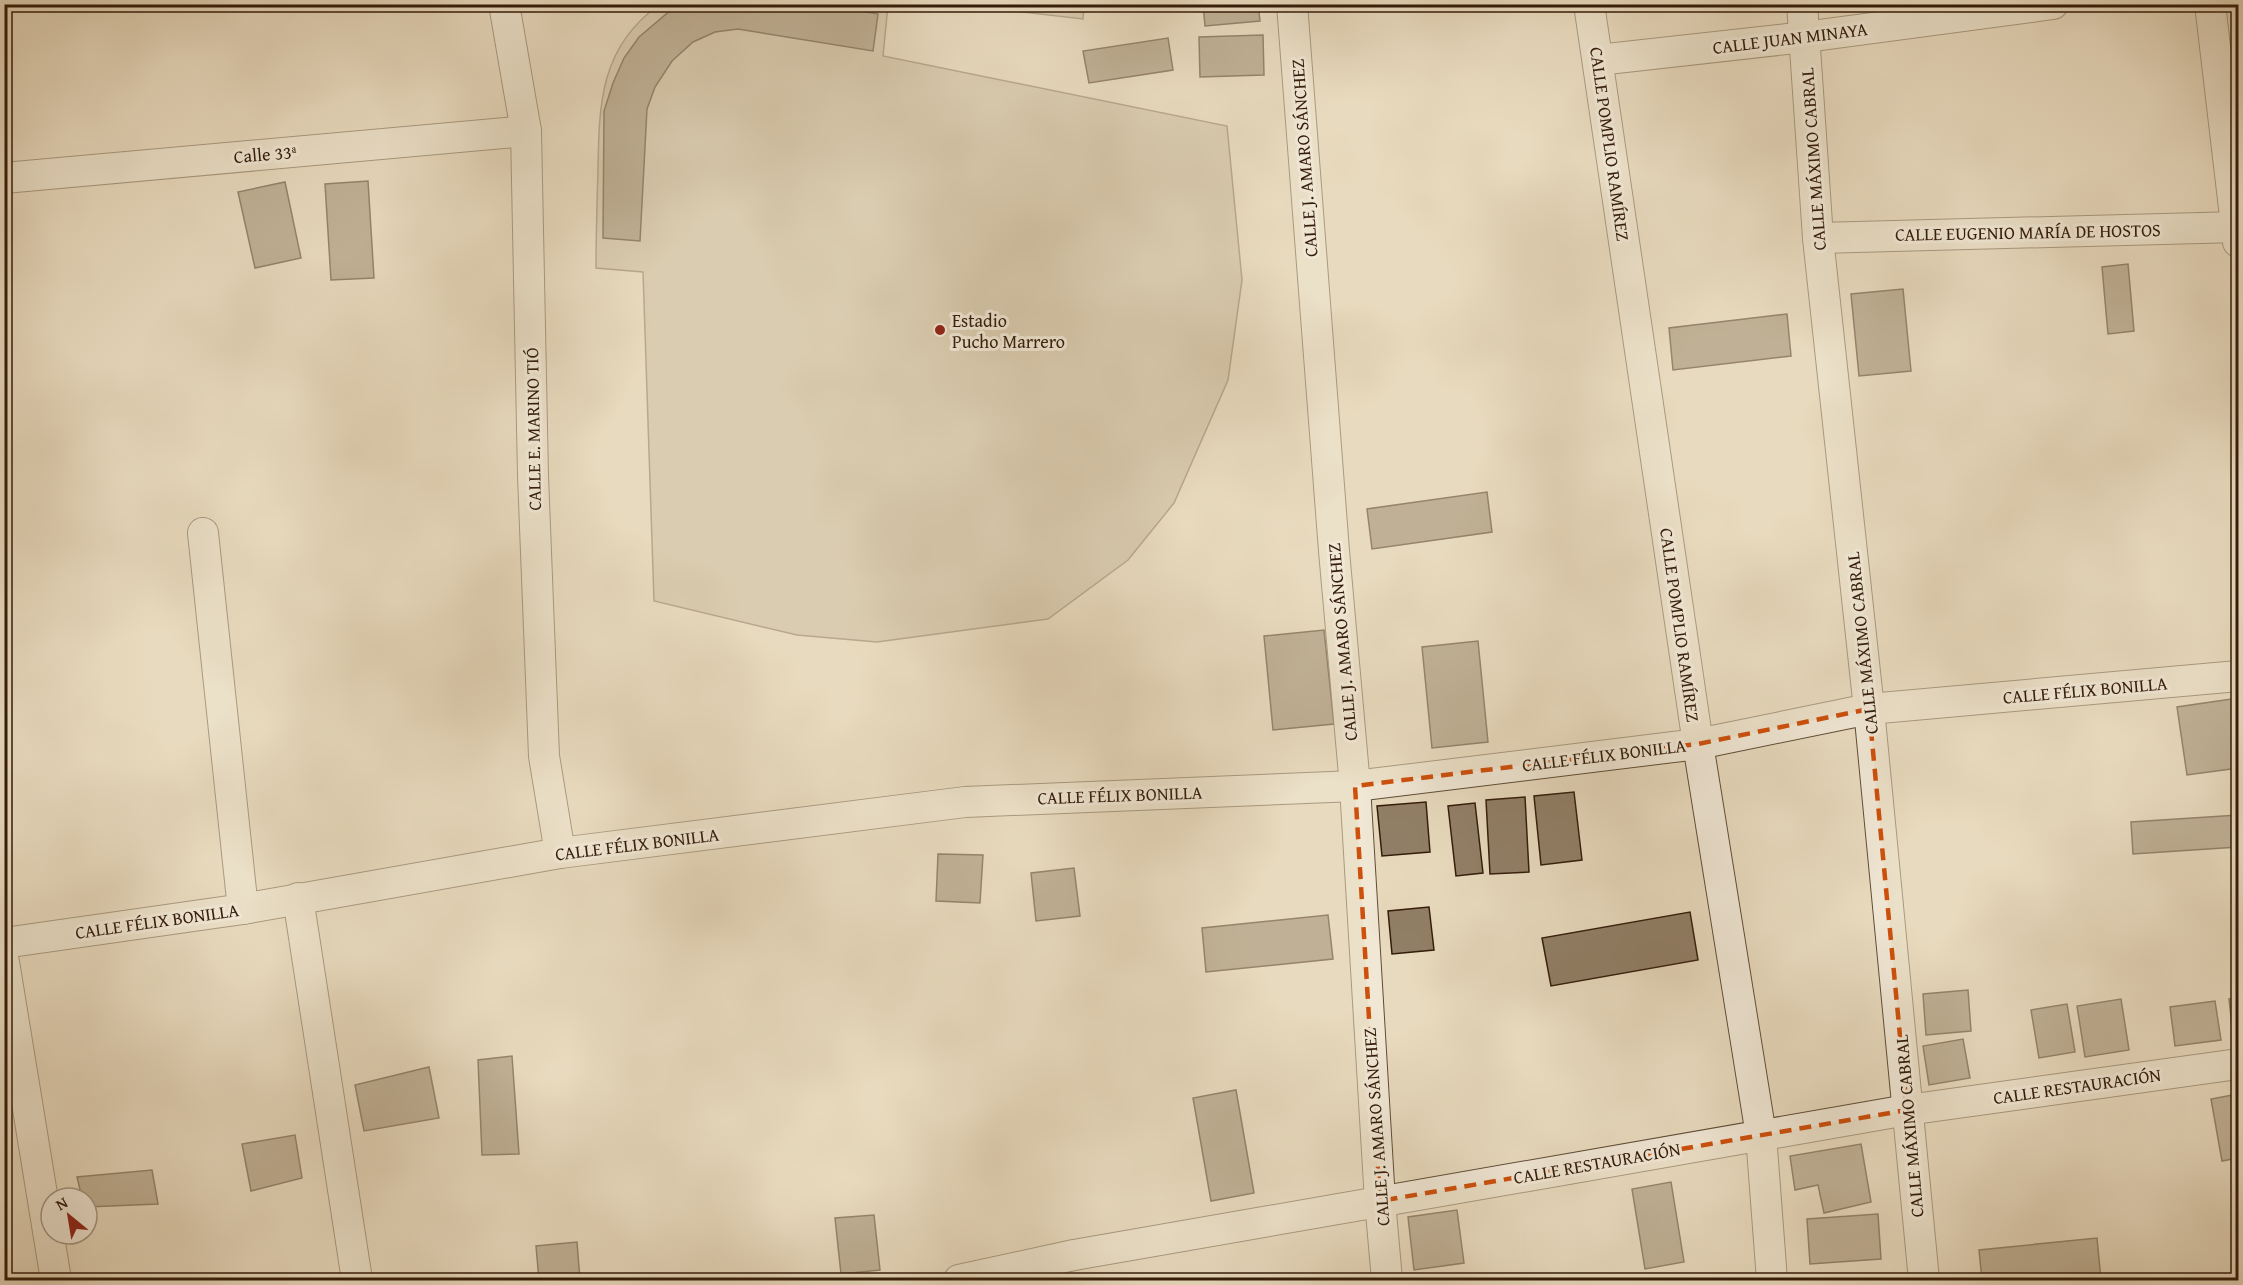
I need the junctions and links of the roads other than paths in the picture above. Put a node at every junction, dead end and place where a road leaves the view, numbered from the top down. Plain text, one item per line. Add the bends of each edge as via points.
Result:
1 (504, 4) edge
2 (1292, 4) edge
3 (1589, 4) edge
4 (1802, 4) edge
5 (2053, 4) edge
6 (2210, 4) edge
7 (1805, 37) junction
8 (1598, 60) junction
9 (526, 131) junction
10 (4, 178) edge
11 (2238, 232) edge
12 (1818, 238) junction
13 (203, 533) dead end
14 (2238, 676) edge
15 (1869, 709) junction
16 (1698, 744) junction
17 (1355, 786) junction
18 (560, 853) junction
19 (298, 898) junction
20 (243, 909) junction
21 (4, 943) edge
22 (4, 962) edge
23 (2238, 1064) edge
24 (1907, 1110) junction
25 (1761, 1135) junction
26 (1380, 1201) junction
27 (57, 1281) edge
28 (357, 1281) edge
29 (959, 1281) edge
30 (1387, 1281) edge
31 (1772, 1281) edge
32 (1924, 1281) edge

1 - 9 street, CALLE E. MARINO TIÓ
2 - 17 street, CALLE J. AMARO SÁNCHEZ
3 - 8 street, CALLE POMPLIO RAMÍREZ
4 - 7 street, CALLE MÁXIMO CABRAL
5 - 7 street, CALLE JUAN MINAYA
6 - 11 street
7 - 8 street, CALLE JUAN MINAYA
7 - 12 street, CALLE MÁXIMO CABRAL
8 - 16 street, CALLE POMPLIO RAMÍREZ
9 - 10 street, Calle 33ª
9 - 18 street, CALLE E. MARINO TIÓ via 544,756
11 - 12 street, CALLE EUGENIO MARÍA DE HOSTOS
12 - 15 street, CALLE MÁXIMO CABRAL
13 - 20 street
14 - 15 street, CALLE FÉLIX BONILLA
15 - 16 street, CALLE FÉLIX BONILLA
15 - 24 street, CALLE MÁXIMO CABRAL
16 - 17 street, CALLE FÉLIX BONILLA
16 - 25 street, CALLE POMPLIO RAMÍREZ
17 - 18 street, CALLE FÉLIX BONILLA via 965,801
17 - 26 street, CALLE J. AMARO SÁNCHEZ
18 - 19 street, CALLE FÉLIX BONILLA
19 - 20 street, CALLE FÉLIX BONILLA
19 - 28 street
20 - 21 street, CALLE FÉLIX BONILLA
22 - 27 street
23 - 24 street, CALLE RESTAURACIÓN
24 - 25 street, CALLE RESTAURACIÓN
24 - 32 street, CALLE MÁXIMO CABRAL
25 - 26 street, CALLE RESTAURACIÓN
25 - 31 street, CALLE POMPLIO RAMÍREZ
26 - 29 street, CALLE RESTAURACIÓN via 1074,1255
26 - 30 street, CALLE J. AMARO SÁNCHEZ

